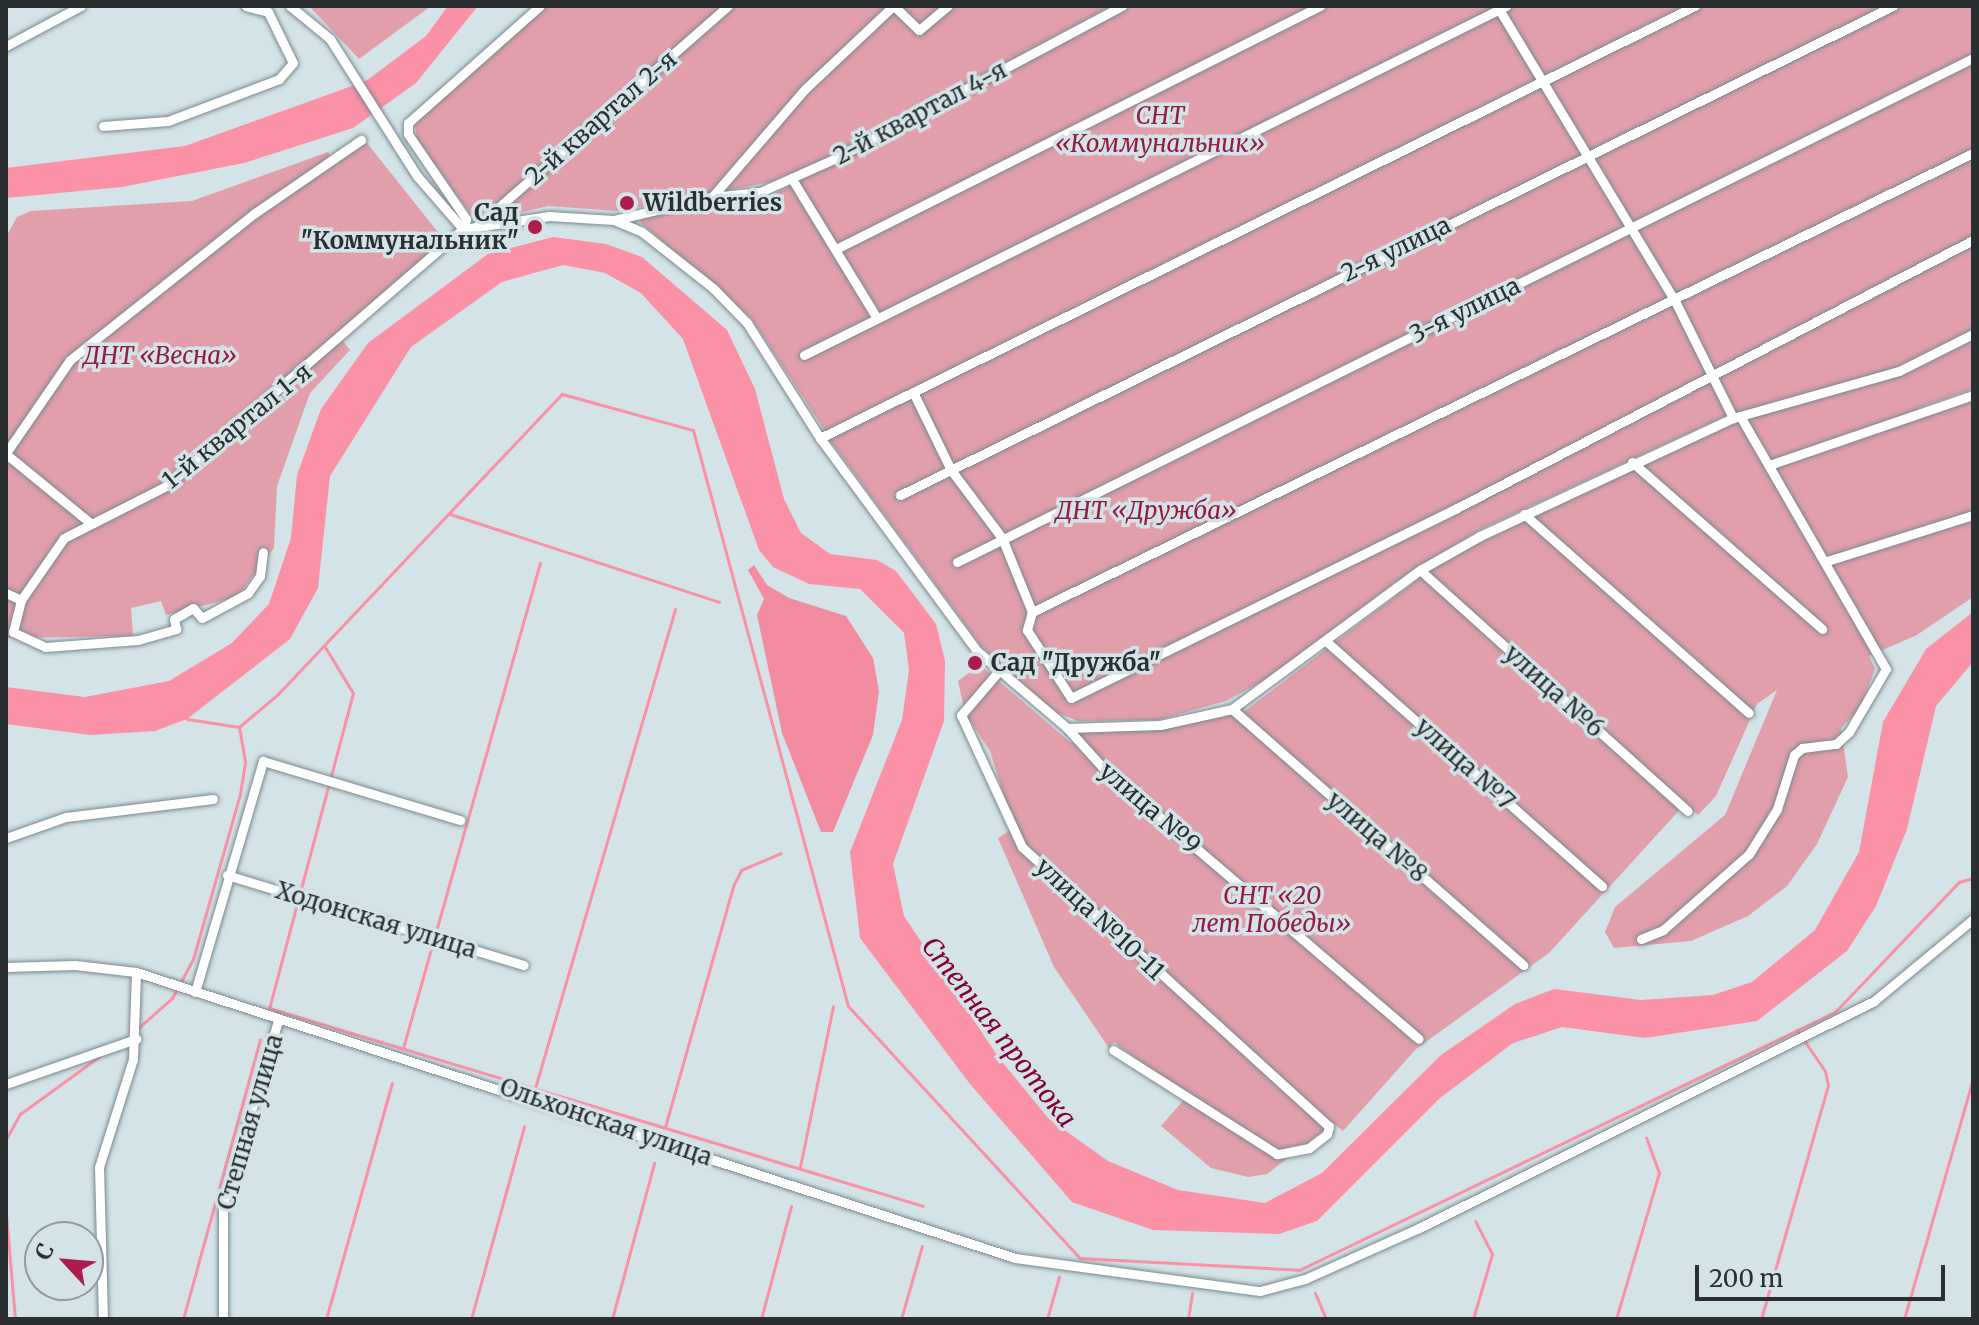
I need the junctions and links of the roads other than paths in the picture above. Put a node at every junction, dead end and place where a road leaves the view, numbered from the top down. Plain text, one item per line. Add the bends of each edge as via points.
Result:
1 (81, 6) edge
2 (246, 6) edge
3 (290, 6) edge
4 (540, 6) edge
5 (728, 6) edge
6 (894, 6) edge
7 (948, 6) edge
8 (1122, 6) edge
9 (1320, 6) edge
10 (1695, 6) edge
11 (1893, 6) edge
12 (1501, 7) edge
13 (6, 46) edge
14 (1973, 58) edge
15 (1542, 82) junction
16 (103, 126) dead end
17 (361, 140) dead end
18 (1973, 153) edge
19 (1584, 156) junction
20 (792, 179) junction
21 (712, 197) junction
22 (614, 220) junction
23 (468, 229) junction
24 (1628, 229) junction
25 (1973, 240) edge
26 (836, 249) junction
27 (1675, 301) junction
28 (877, 318) junction
29 (1973, 334) edge
30 (804, 355) dead end
31 (1712, 373) junction
32 (913, 392) junction
33 (1973, 395) edge
34 (1737, 417) junction
35 (820, 438) junction
36 (6, 454) edge
37 (1632, 462) junction
38 (1769, 465) junction
39 (951, 470) junction
40 (900, 495) dead end
41 (1524, 514) junction
42 (1973, 515) edge
43 (89, 522) junction
44 (1002, 538) junction
45 (263, 552) dead end
46 (1827, 561) junction
47 (957, 562) dead end
48 (1420, 570) junction
49 (6, 593) edge
50 (21, 600) junction
51 (1032, 612) junction
52 (1822, 629) dead end
53 (1327, 642) junction
54 (998, 672) junction
55 (1232, 709) junction
56 (1749, 713) dead end
57 (1067, 728) junction
58 (213, 799) dead end
59 (1688, 811) dead end
60 (460, 820) dead end
61 (6, 838) edge
62 (227, 875) junction
63 (1602, 886) dead end
64 (1973, 919) edge
65 (1641, 939) dead end
66 (524, 965) dead end
67 (1523, 965) dead end
68 (6, 967) edge
69 (136, 972) junction
70 (195, 992) junction
71 (278, 1021) junction
72 (136, 1039) junction
73 (1419, 1039) dead end
74 (1113, 1050) dead end
75 (6, 1084) edge
76 (103, 1319) edge
77 (223, 1319) edge

1 - 13 street
2 - 16 street via 268,12 293,63 279,79 168,121
3 - 23 street via 339,53 417,176
4 - 23 street via 408,123 408,134
5 - 23 street, 2-й квартал 2-я
6 - 7 street via 919,30
6 - 21 street via 805,89
8 - 20 street, 2-й квартал 4-я
9 - 26 street
10 - 15 street
11 - 19 street, 2-я улица
12 - 15 street
12 - 28 street
14 - 24 street, 3-я улица
15 - 19 street
15 - 32 street
17 - 36 street via 255,213 70,360
18 - 27 street
19 - 24 street
19 - 39 street, 2-я улица
20 - 21 street, 2-й квартал 4-я via 760,192
20 - 26 street
21 - 22 street, 2-й квартал 4-я
22 - 23 street via 549,216
22 - 35 street, улица №9 via 685,262 747,323
23 - 43 street, 1-й квартал 1-я via 166,486
24 - 27 street
24 - 44 street, 3-я улица
25 - 31 street
26 - 28 street
27 - 31 street
27 - 51 street
28 - 30 street
29 - 34 street via 1899,371
31 - 34 street
31 - 51 street via 1071,698 1027,630
32 - 35 street
32 - 39 street
33 - 38 street
34 - 37 street
34 - 38 street
35 - 54 street, улица №9
36 - 43 street
37 - 41 street
37 - 52 street
38 - 46 street
39 - 40 street, 2-я улица
39 - 44 street
41 - 48 street
41 - 56 street
42 - 46 street
43 - 50 street, 1-й квартал 1-я via 64,538
44 - 47 street, 3-я улица
44 - 51 street
45 - 50 street via 260,576 248,593 202,618 193,608 174,619 176,629 138,640 45,647 13,632
46 - 65 street via 1886,660 1865,712 1836,744 1802,748 1794,755 1777,809 1749,854 1663,930
48 - 53 street
48 - 59 street, улица №6
49 - 50 street
53 - 55 street
53 - 63 street, улица №7
54 - 57 street, улица №9
54 - 74 street, улица №10-11 via 961,715 1022,847 1329,1126 1319,1143 1277,1154
55 - 57 street via 1160,725
55 - 67 street, улица №8
57 - 73 street, улица №9 via 1105,770
58 - 61 street via 66,817
60 - 62 street via 266,761 257,767
62 - 66 street, Ходонская улица
62 - 70 street
64 - 71 street, Ольхонская улица via 1874,1001 1305,1279 1260,1291 1015,1258 395,1052
68 - 69 street, Ольхонская улица via 75,965
69 - 70 street, Ольхонская улица
69 - 72 street
70 - 71 street, Ольхонская улица
71 - 77 street, Степная улица via 223,1205
72 - 75 street
72 - 76 street via 124,1102 99,1167

